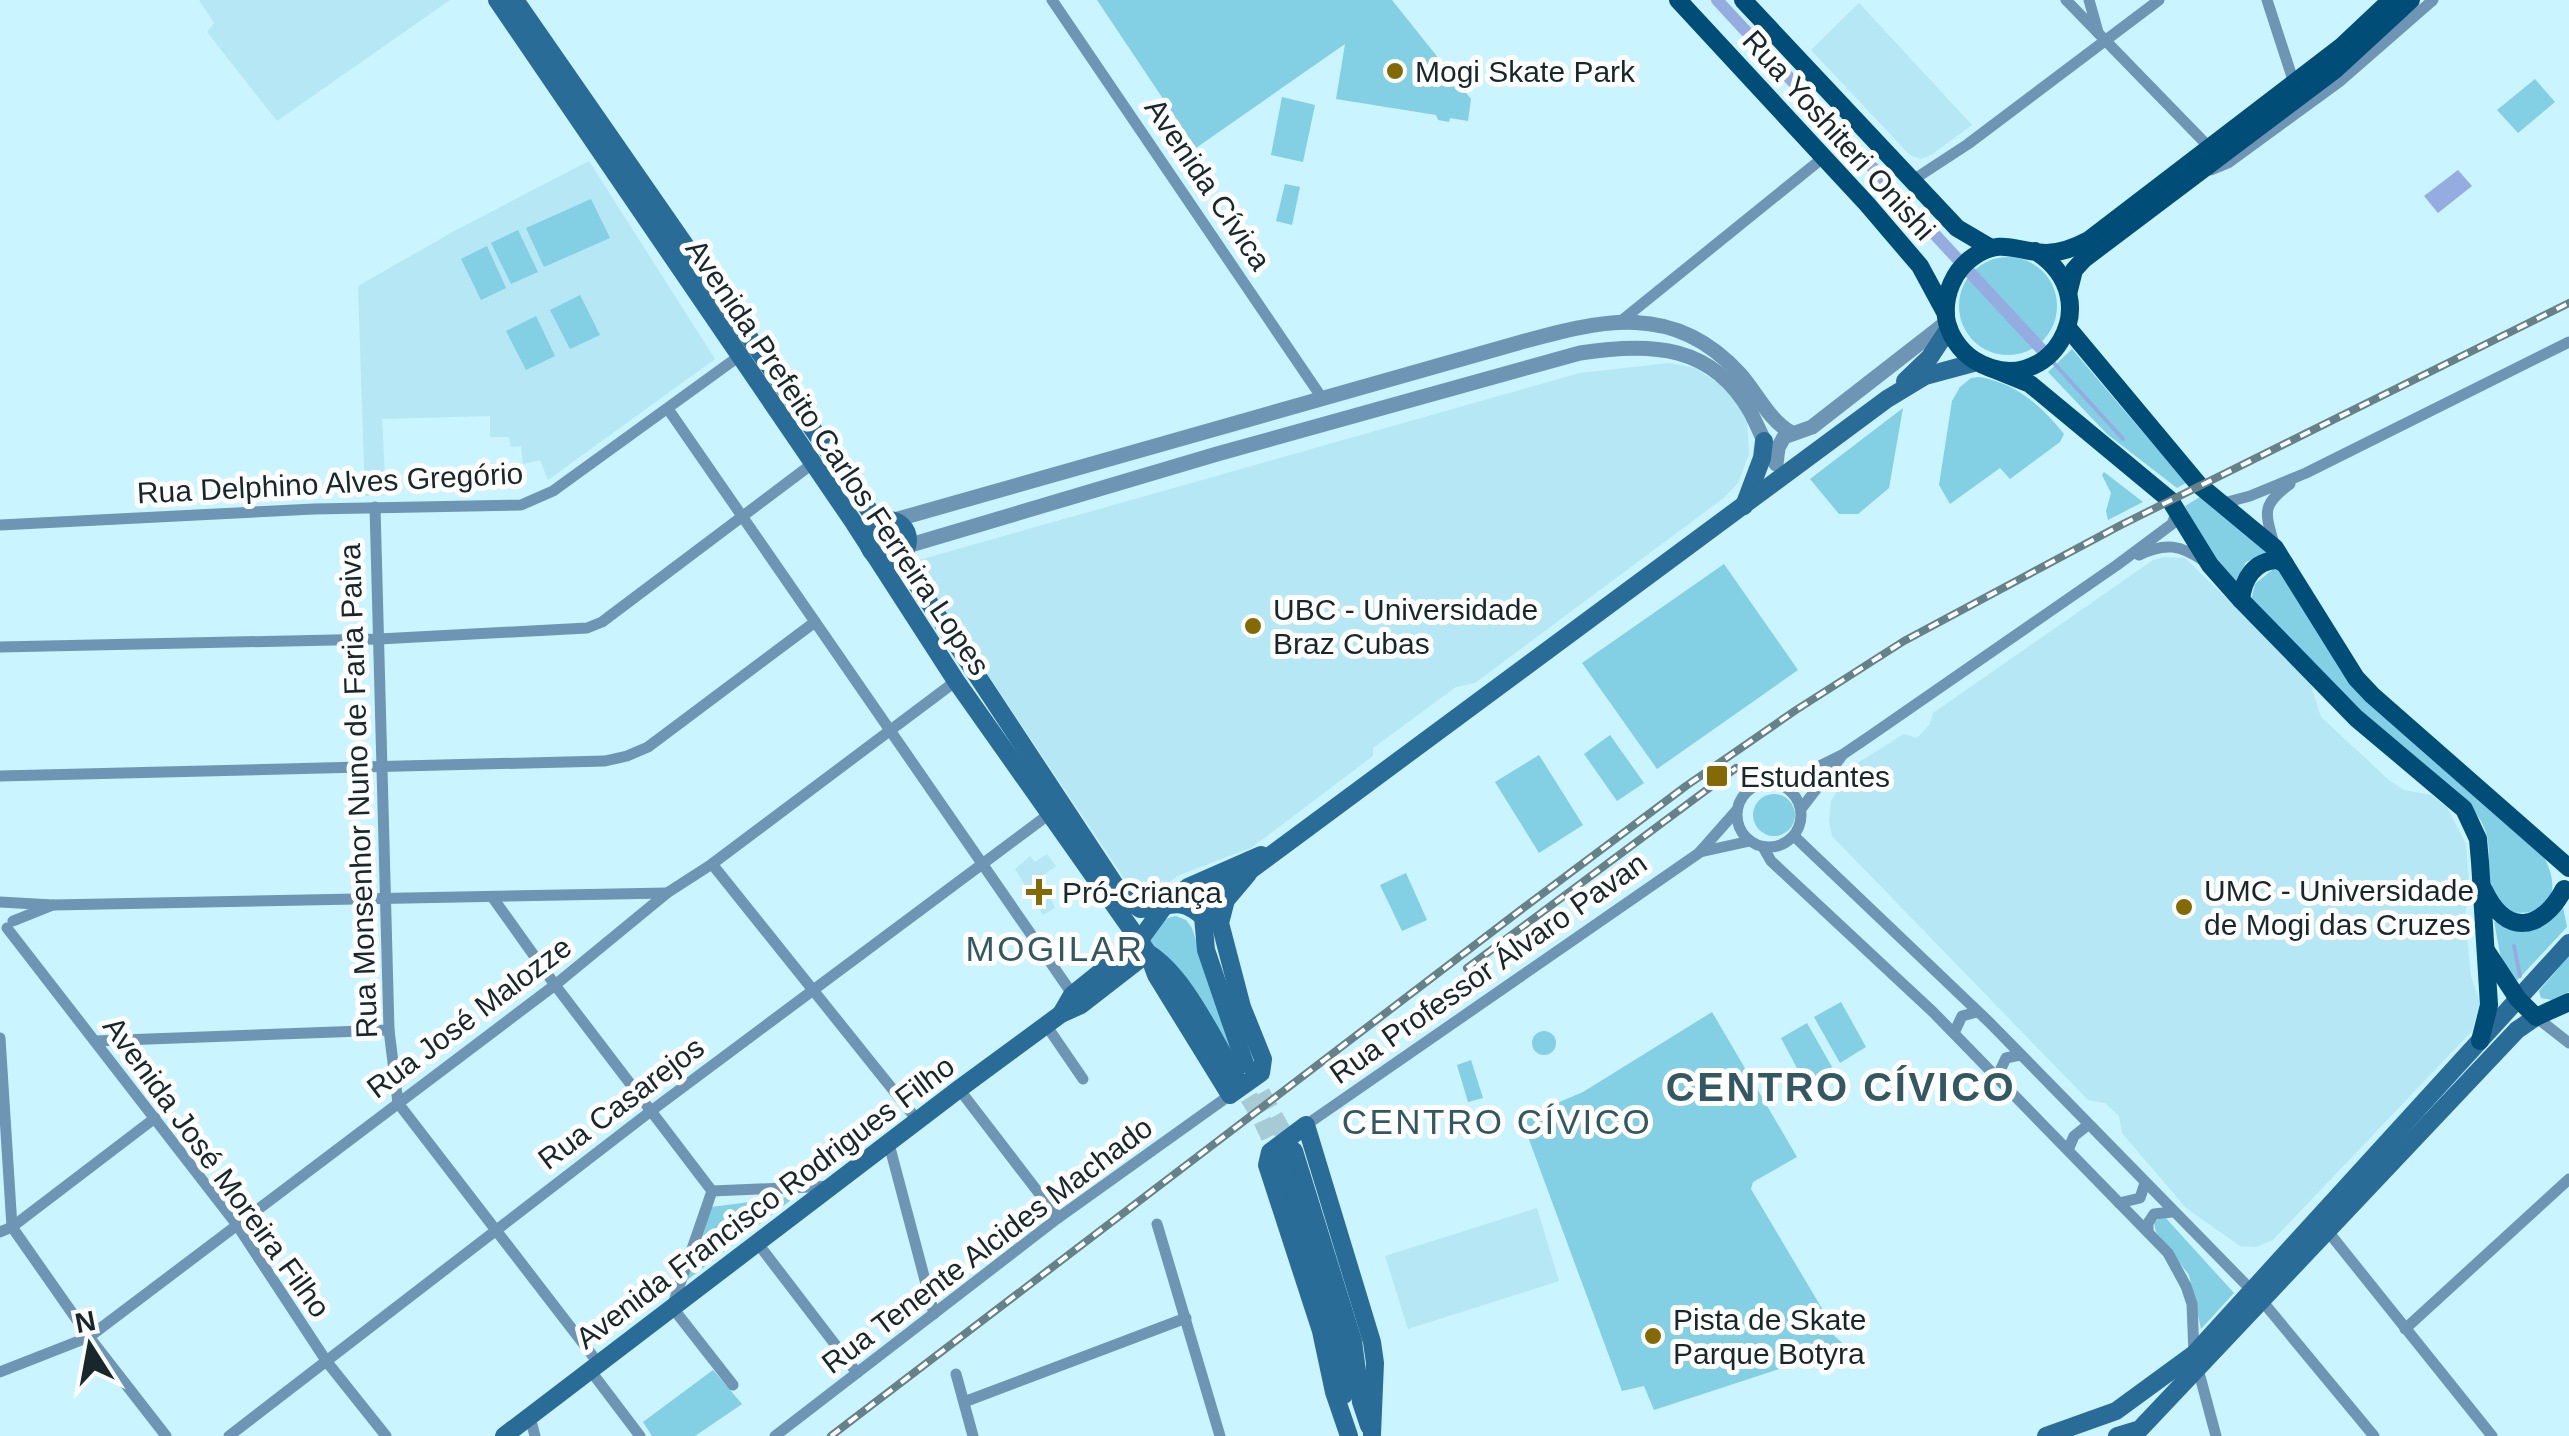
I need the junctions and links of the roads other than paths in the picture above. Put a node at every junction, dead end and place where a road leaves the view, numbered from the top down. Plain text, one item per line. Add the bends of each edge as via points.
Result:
1 (498, 0) edge
2 (514, 0) edge
3 (1052, 0) edge
4 (1678, 0) edge
5 (1743, 0) edge
6 (2066, 0) edge
7 (2088, 0) edge
8 (2160, 0) edge
9 (2268, 0) edge
10 (2391, 0) edge
11 (2411, 0) edge
12 (2432, 0) edge
13 (2102, 39) junction
14 (2296, 90) junction
15 (2209, 148) junction
16 (1824, 157) junction
17 (1913, 180) junction
18 (2188, 180) junction
19 (1991, 248) junction
20 (2035, 251) junction
21 (2069, 290) junction
22 (1621, 321) junction
23 (1947, 322) junction
24 (1578, 327) junction
25 (2068, 328) junction
26 (2569, 342) edge
27 (1584, 353) junction
28 (738, 357) junction
29 (1983, 364) junction
30 (1322, 398) junction
31 (1887, 398) junction
32 (668, 409) junction
33 (1216, 428) junction
34 (1790, 432) junction
35 (1192, 435) junction
36 (1764, 441) junction
37 (1217, 454) junction
38 (1200, 459) junction
39 (812, 464) junction
40 (1780, 469) junction
41 (2306, 473) junction
42 (2220, 504) junction
43 (1744, 506) junction
44 (375, 507) junction
45 (2178, 508) junction
46 (744, 516) junction
47 (884, 522) junction
48 (0, 525) edge
49 (871, 551) junction
50 (903, 552) junction
51 (2280, 556) junction
52 (2210, 565) junction
53 (2117, 566) junction
54 (2240, 600) junction
55 (815, 622) junction
56 (379, 639) junction
57 (0, 647) edge
58 (956, 681) junction
59 (890, 731) junction
60 (1842, 754) junction
61 (382, 767) junction
62 (0, 776) edge
63 (1780, 785) junction
64 (1737, 810) junction
65 (1802, 810) junction
66 (1048, 815) junction
67 (1794, 836) junction
68 (1750, 841) junction
69 (1288, 842) junction
70 (1763, 847) junction
71 (2549, 851) junction
72 (1699, 853) junction
73 (712, 864) junction
74 (981, 866) junction
75 (2569, 868) edge
76 (1248, 874) junction
77 (2482, 886) junction
78 (667, 894) junction
79 (2566, 895) edge
80 (493, 898) junction
81 (385, 901) junction
82 (3, 902) edge
83 (1166, 904) junction
84 (53, 905) junction
85 (1204, 917) junction
86 (7, 926) edge
87 (2569, 943) edge
88 (1143, 947) junction
89 (2484, 948) junction
90 (554, 985) junction
91 (813, 990) junction
92 (1077, 1000) junction
93 (2518, 1000) junction
94 (2569, 1002) edge
95 (1976, 1012) junction
96 (2536, 1017) junction
97 (1054, 1020) junction
98 (389, 1030) junction
99 (1954, 1033) junction
100 (0, 1038) edge
101 (2480, 1041) junction
102 (96, 1042) junction
103 (2569, 1043) edge
104 (2020, 1055) junction
105 (1997, 1076) junction
106 (1, 1077) edge
107 (1084, 1079) dead end
108 (959, 1089) junction
109 (1230, 1095) junction
110 (398, 1103) junction
111 (651, 1112) junction
112 (156, 1118) junction
113 (918, 1121) junction
114 (1306, 1125) junction
115 (2088, 1125) junction
116 (888, 1144) junction
117 (2068, 1150) junction
118 (1288, 1156) tunnel mouth
119 (2569, 1179) edge
120 (2145, 1183) junction
121 (833, 1186) junction
122 (712, 1191) junction
123 (2119, 1203) junction
124 (2172, 1212) junction
125 (1058, 1218) junction
126 (1157, 1224) dead end
127 (236, 1225) junction
128 (6, 1230) edge
129 (497, 1230) junction
130 (2326, 1230) junction
131 (2148, 1232) junction
132 (759, 1245) junction
133 (2256, 1296) junction
134 (672, 1307) junction
135 (934, 1314) junction
136 (1186, 1318) junction
137 (2405, 1328) junction
138 (89, 1337) junction
139 (2196, 1361) junction
140 (328, 1362) junction
141 (595, 1367) junction
142 (0, 1372) edge
143 (857, 1373) junction
144 (2171, 1373) junction
145 (956, 1374) dead end
146 (733, 1386) dead end
147 (964, 1402) junction
148 (2116, 1410) junction
149 (532, 1427) edge
150 (2129, 1434) edge
151 (2486, 1435) edge
152 (166, 1436) edge
153 (229, 1436) edge
154 (386, 1436) edge
155 (504, 1436) edge
156 (640, 1436) edge
157 (775, 1436) edge
158 (973, 1436) edge
159 (1220, 1436) edge
160 (1361, 1436) edge
161 (2046, 1436) edge
162 (2216, 1436) edge
163 (2374, 1436) edge

1 - 28 main road, Avenida Prefeito Carlos Ferreira Lopes
2 - 47 main road, Avenida Prefeito Carlos Ferreira Lopes
3 - 30 street, Avenida Cívica
4 - 16 main road, Rua Yoshiteri Onishi
5 - 17 main road, Rua Yoshiteri Onishi
6 - 13 street
7 - 13 street
8 - 13 street
9 - 14 street
10 - 14 main road
11 - 14 main road via 2356,52
12 - 18 street via 2326,92 2228,162
13 - 15 street
13 - 17 street
14 - 15 main road
14 - 18 main road
15 - 20 main road via 2089,240 2057,252
16 - 22 street
16 - 23 main road, Rua Yoshiteri Onishi via 1920,266
17 - 19 main road, Rua Yoshiteri Onishi via 1956,228
18 - 21 main road via 2084,258
19 - 20 main road
19 - 23 main road, Avenida Francisco Rodrigues Filho via 1963,265 1952,281
20 - 21 main road via 2062,274
21 - 25 main road
22 - 24 street
22 - 34 street via 1699,339
23 - 29 main road via 1957,344
23 - 31 main road, Avenida Francisco Rodrigues Filho via 1930,356
23 - 34 street via 1812,426
24 - 27 street
24 - 30 street
25 - 29 main road, Avenida Francisco Rodrigues Filho via 2044,360 2024,369
25 - 42 main road
26 - 41 street
27 - 36 street via 1667,350 1702,360 1742,400
27 - 37 street
28 - 32 street, Rua Delphino Alves Gregório
28 - 39 main road, Avenida Prefeito Carlos Ferreira Lopes
29 - 31 main road, Avenida Francisco Rodrigues Filho via 1924,376
29 - 45 main road via 2030,384
30 - 33 street
31 - 40 main road, Avenida Francisco Rodrigues Filho
32 - 44 street, Rua Delphino Alves Gregório via 536,500
32 - 46 street
33 - 35 street
33 - 37 street
34 - 40 street via 1780,443
35 - 38 street
35 - 47 street
36 - 40 street
36 - 43 main road
37 - 38 street
38 - 50 street
39 - 46 street
39 - 49 main road, Avenida Prefeito Carlos Ferreira Lopes
40 - 43 main road, Avenida Francisco Rodrigues Filho
41 - 42 street
41 - 51 street via 2269,502 2266,514
42 - 51 main road
43 - 69 main road, Avenida Francisco Rodrigues Filho
44 - 48 street, Rua Delphino Alves Gregório
44 - 56 street, Rua Monsenhor Nuno de Faria Paiva
45 - 52 main road
45 - 53 street via 2172,524
46 - 55 street
46 - 56 street via 588,628
47 - 49 main road via 868,539
47 - 50 main road via 905,530
49 - 50 main road via 887,560
49 - 58 main road, Avenida Prefeito Carlos Ferreira Lopes
50 - 83 main road, Avenida Prefeito Carlos Ferreira Lopes via 1123,898 1140,910
51 - 54 main road via 2259,565
51 - 71 main road via 2364,686
52 - 53 street via 2167,544
52 - 54 main road
53 - 60 street
54 - 77 main road via 2356,718 2464,809 2478,839
55 - 59 street
55 - 61 street via 701,710 627,756
56 - 57 street
56 - 61 street, Rua Monsenhor Nuno de Faria Paiva
58 - 59 street, Rua José Malozze
58 - 66 main road, Avenida Prefeito Carlos Ferreira Lopes
59 - 73 street, Rua José Malozze
59 - 74 street
60 - 63 street
60 - 65 street
61 - 62 street
61 - 81 street, Rua Monsenhor Nuno de Faria Paiva
63 - 64 street via 1748,790
63 - 65 street
64 - 68 street
64 - 72 street, Rua Professor Álvaro Pavan
65 - 67 street
66 - 74 street, Rua Casarejos
66 - 88 main road, Avenida Prefeito Carlos Ferreira Lopes
67 - 70 street
67 - 95 street
68 - 70 street
68 - 72 street, Rua Professor Álvaro Pavan
69 - 76 main road, Avenida Francisco Rodrigues Filho
69 - 83 main road, Avenida Francisco Rodrigues Filho via 1209,876
70 - 99 street via 1770,861
71 - 75 main road
71 - 79 main road
72 - 114 street, Rua Professor Álvaro Pavan
73 - 78 street, Rua José Malozze
73 - 91 street
74 - 91 street, Rua Casarejos
74 - 92 street
76 - 85 main road, Avenida Francisco Rodrigues Filho via 1222,892
76 - 109 main road via 1226,900 1220,923 1264,1066
77 - 79 main road via 2502,918 2526,923
77 - 89 main road
78 - 80 street
78 - 90 street, Rua José Malozze
80 - 81 street
80 - 90 street
81 - 84 street
81 - 98 street, Rua Monsenhor Nuno de Faria Paiva
82 - 84 street
82 - 86 street, Avenida José Moreira Filho via 13,908
83 - 85 main road, Avenida Prefeito Carlos Ferreira Lopes via 1188,905
83 - 88 main road, Avenida Francisco Rodrigues Filho
84 - 86 street
85 - 88 main road via 1206,950 1240,1069 1177,981
86 - 102 street, Avenida José Moreira Filho
87 - 93 main road
88 - 92 main road, Avenida Francisco Rodrigues Filho
88 - 109 main road
89 - 93 main road
89 - 101 main road via 2489,1004
90 - 110 street, Rua José Malozze
90 - 111 street
91 - 111 street, Rua Casarejos
91 - 113 street
92 - 97 main road, Avenida Francisco Rodrigues Filho
93 - 96 main road
93 - 101 main road
94 - 96 main road
95 - 99 street via 1962,1016
95 - 104 street
96 - 103 street
96 - 130 main road
97 - 107 street
97 - 108 main road, Avenida Francisco Rodrigues Filho
98 - 102 street
98 - 110 street, Rua Monsenhor Nuno de Faria Paiva
99 - 105 street
100 - 106 street
101 - 133 main road
102 - 112 street, Avenida José Moreira Filho
104 - 105 street via 2006,1058
104 - 115 street
105 - 117 street
106 - 128 street
108 - 113 main road, Avenida Francisco Rodrigues Filho
108 - 125 street
109 - 125 street, Rua Tenente Alcides Machado
110 - 127 street, Rua José Malozze
110 - 129 street
111 - 122 street
111 - 129 street, Rua Casarejos
112 - 127 street, Avenida José Moreira Filho
112 - 128 street
113 - 116 main road, Avenida Francisco Rodrigues Filho
114 - 160 main road via 1372,1342 1375,1363
114 - 160 main road via 1270,1152 1267,1169 1321,1330 1334,1392
115 - 117 street
115 - 120 street
116 - 121 main road, Avenida Francisco Rodrigues Filho
116 - 135 street
117 - 123 street
118 - 160 main road via 1354,1341
119 - 137 street
120 - 123 street via 2140,1198
120 - 124 street
121 - 122 street
121 - 132 main road, Avenida Francisco Rodrigues Filho
122 - 134 street
123 - 131 street
124 - 131 street via 2154,1214
124 - 133 street
125 - 135 street, Rua Tenente Alcides Machado
126 - 136 street
127 - 138 street, Rua José Malozze
127 - 140 street, Avenida José Moreira Filho
128 - 138 street
129 - 140 street, Rua Casarejos
129 - 141 street
130 - 133 main road
130 - 137 street
131 - 139 street via 2186,1286
132 - 134 main road, Avenida Francisco Rodrigues Filho
132 - 143 street
133 - 139 main road
133 - 163 street
134 - 141 main road, Avenida Francisco Rodrigues Filho
134 - 146 street
135 - 143 street, Rua Tenente Alcides Machado
136 - 147 street
136 - 159 street
137 - 151 street
138 - 142 street, Rua José Malozze
138 - 152 street
139 - 144 main road
139 - 150 main road
139 - 162 street
140 - 153 street, Rua Casarejos
140 - 154 street, Avenida José Moreira Filho
141 - 149 main road, Avenida Francisco Rodrigues Filho
141 - 156 street
143 - 157 street, Rua Tenente Alcides Machado
144 - 148 main road
144 - 150 main road
145 - 147 street
147 - 158 street
148 - 150 main road via 2130,1418
148 - 161 main road
149 - 155 main road, Avenida Francisco Rodrigues Filho

